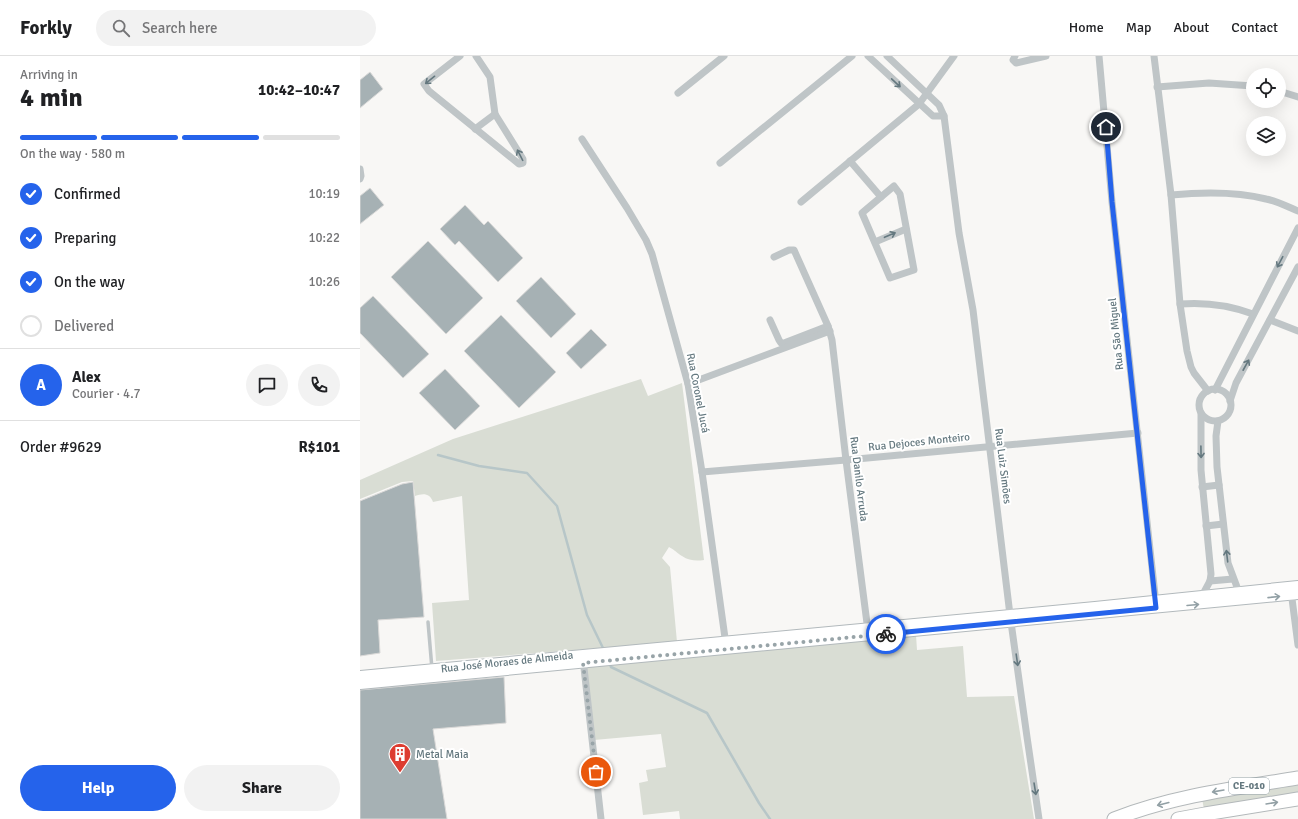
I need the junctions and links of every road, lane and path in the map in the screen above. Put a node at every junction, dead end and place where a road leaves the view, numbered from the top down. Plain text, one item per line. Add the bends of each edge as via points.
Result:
1 (460, 56) edge
2 (476, 56) edge
3 (724, 56) edge
4 (852, 56) edge
5 (868, 56) edge
6 (886, 56) edge
7 (954, 56) edge
8 (1015, 56) edge
9 (1046, 56) edge
10 (1099, 56) edge
11 (1154, 56) edge
12 (1246, 85) edge
13 (1157, 87) junction
14 (678, 93) dead end
15 (1286, 93) edge
16 (926, 94) junction
17 (1298, 97) edge
18 (918, 104) junction
19 (495, 114) junction
20 (944, 116) junction
21 (475, 129) junction
22 (582, 139) dead end
23 (850, 161) junction
24 (720, 163) dead end
25 (360, 169) edge
26 (360, 178) edge
27 (1171, 195) junction
28 (881, 197) junction
29 (800, 202) dead end
30 (1298, 211) edge
31 (1298, 228) edge
32 (906, 229) junction
33 (875, 242) junction
34 (774, 257) dead end
35 (1298, 267) edge
36 (1180, 304) junction
37 (1253, 314) junction
38 (770, 320) dead end
39 (1270, 320) junction
40 (829, 329) junction
41 (1298, 332) edge
42 (688, 384) junction
43 (1212, 390) junction
44 (1230, 401) junction
45 (1201, 413) junction
46 (1218, 421) junction
47 (1138, 433) junction
48 (989, 446) junction
49 (846, 460) junction
50 (702, 472) junction
51 (1219, 485) junction
52 (1202, 487) junction
53 (1222, 524) junction
54 (1206, 526) junction
55 (1233, 579) junction
56 (1210, 581) junction
57 (1294, 591) edge
58 (1202, 596) junction
59 (1241, 596) junction
60 (1156, 605) junction
61 (1011, 618) junction
62 (428, 622) dead end
63 (868, 632) junction
64 (726, 645) junction
65 (1298, 645) edge
66 (583, 659) junction
67 (426, 673) junction
68 (360, 676) edge
69 (360, 684) edge
70 (1298, 778) edge
71 (1298, 799) edge
72 (601, 819) edge
73 (1040, 819) edge
74 (1114, 819) edge
75 (1178, 819) edge

1 -> 21 street via 424,84
2 - 19 street via 490,76
3 - 14 street
4 - 24 street
5 -> 18 street
6 - 16 street
7 - 16 street
8 - 9 street via 1013,60 1016,63
10 - 47 street, Rua São Miguel via 1112,202
11 - 13 street
12 - 13 street via 1209,83
13 - 27 street
15 - 17 street
16 - 18 street
16 - 20 street via 939,105
18 - 20 street via 933,116
18 - 23 street
19 - 21 street
21 -> 19 street via 519,164 523,163
20 - 48 street, Rua Luiz Simões via 959,233 973,310
22 - 42 street, Rua Coronel Jucá via 650,248
23 - 28 street
23 - 29 street
25 - 26 street
27 - 30 street via 1204,192 1244,194 1267,199
27 - 36 street
28 - 32 street via 894,186 900,194
28 - 33 street via 862,213
31 -> 37 street
33 -> 32 street
32 - 33 street via 914,270 890,278
34 - 40 street, Rua Danilo Arruda via 794,250
35 - 39 street
36 - 37 street via 1203,303 1238,308
36 - 43 street via 1188,360 1194,373
37 - 43 street
38 - 40 street via 781,343
39 - 41 street
44 -> 39 street via 1236,383
40 - 42 street
40 - 49 street, Rua Danilo Arruda
42 - 50 street, Rua Coronel Jucá
43 - 44 street via 1221,391
43 - 45 street via 1203,395 1200,401
44 - 46 street via 1228,413
45 - 46 street via 1211,421
45 -> 52 street
46 - 51 street via 1216,436
47 - 48 street, Rua Dejoces Monteiro
47 - 60 street, Rua São Miguel
48 - 49 street, Rua Dejoces Monteiro
48 - 61 street, Rua Luiz Simões
49 - 50 street, Rua Dejoces Monteiro
49 - 63 street, Rua Danilo Arruda
50 - 64 street, Rua Coronel Jucá
51 - 52 street
51 - 53 street
52 - 54 street
53 - 54 street
55 -> 53 street
54 - 56 street
55 - 56 street
55 - 59 street
56 - 58 street
57 - 59 street, Rua José Moraes de Almeida
57 - 65 street
58 - 59 street, Rua José Moraes de Almeida
58 - 60 street, Rua José Moraes de Almeida
60 -> 59 street, Rua José Moraes de Almeida
60 - 61 street, Rua José Moraes de Almeida
61 - 63 street, Rua José Moraes de Almeida
61 -> 73 street, Rua Luiz Simões
62 - 67 lane
63 - 64 street, Rua José Moraes de Almeida
64 - 66 street, Rua José Moraes de Almeida
66 - 67 street, Rua José Moraes de Almeida
66 - 72 street
67 - 68 street, Rua José Moraes de Almeida
67 - 69 street, Rua José Moraes de Almeida
70 -> 74 highway, CE-010 via 1201,794
75 -> 71 highway, CE-010

